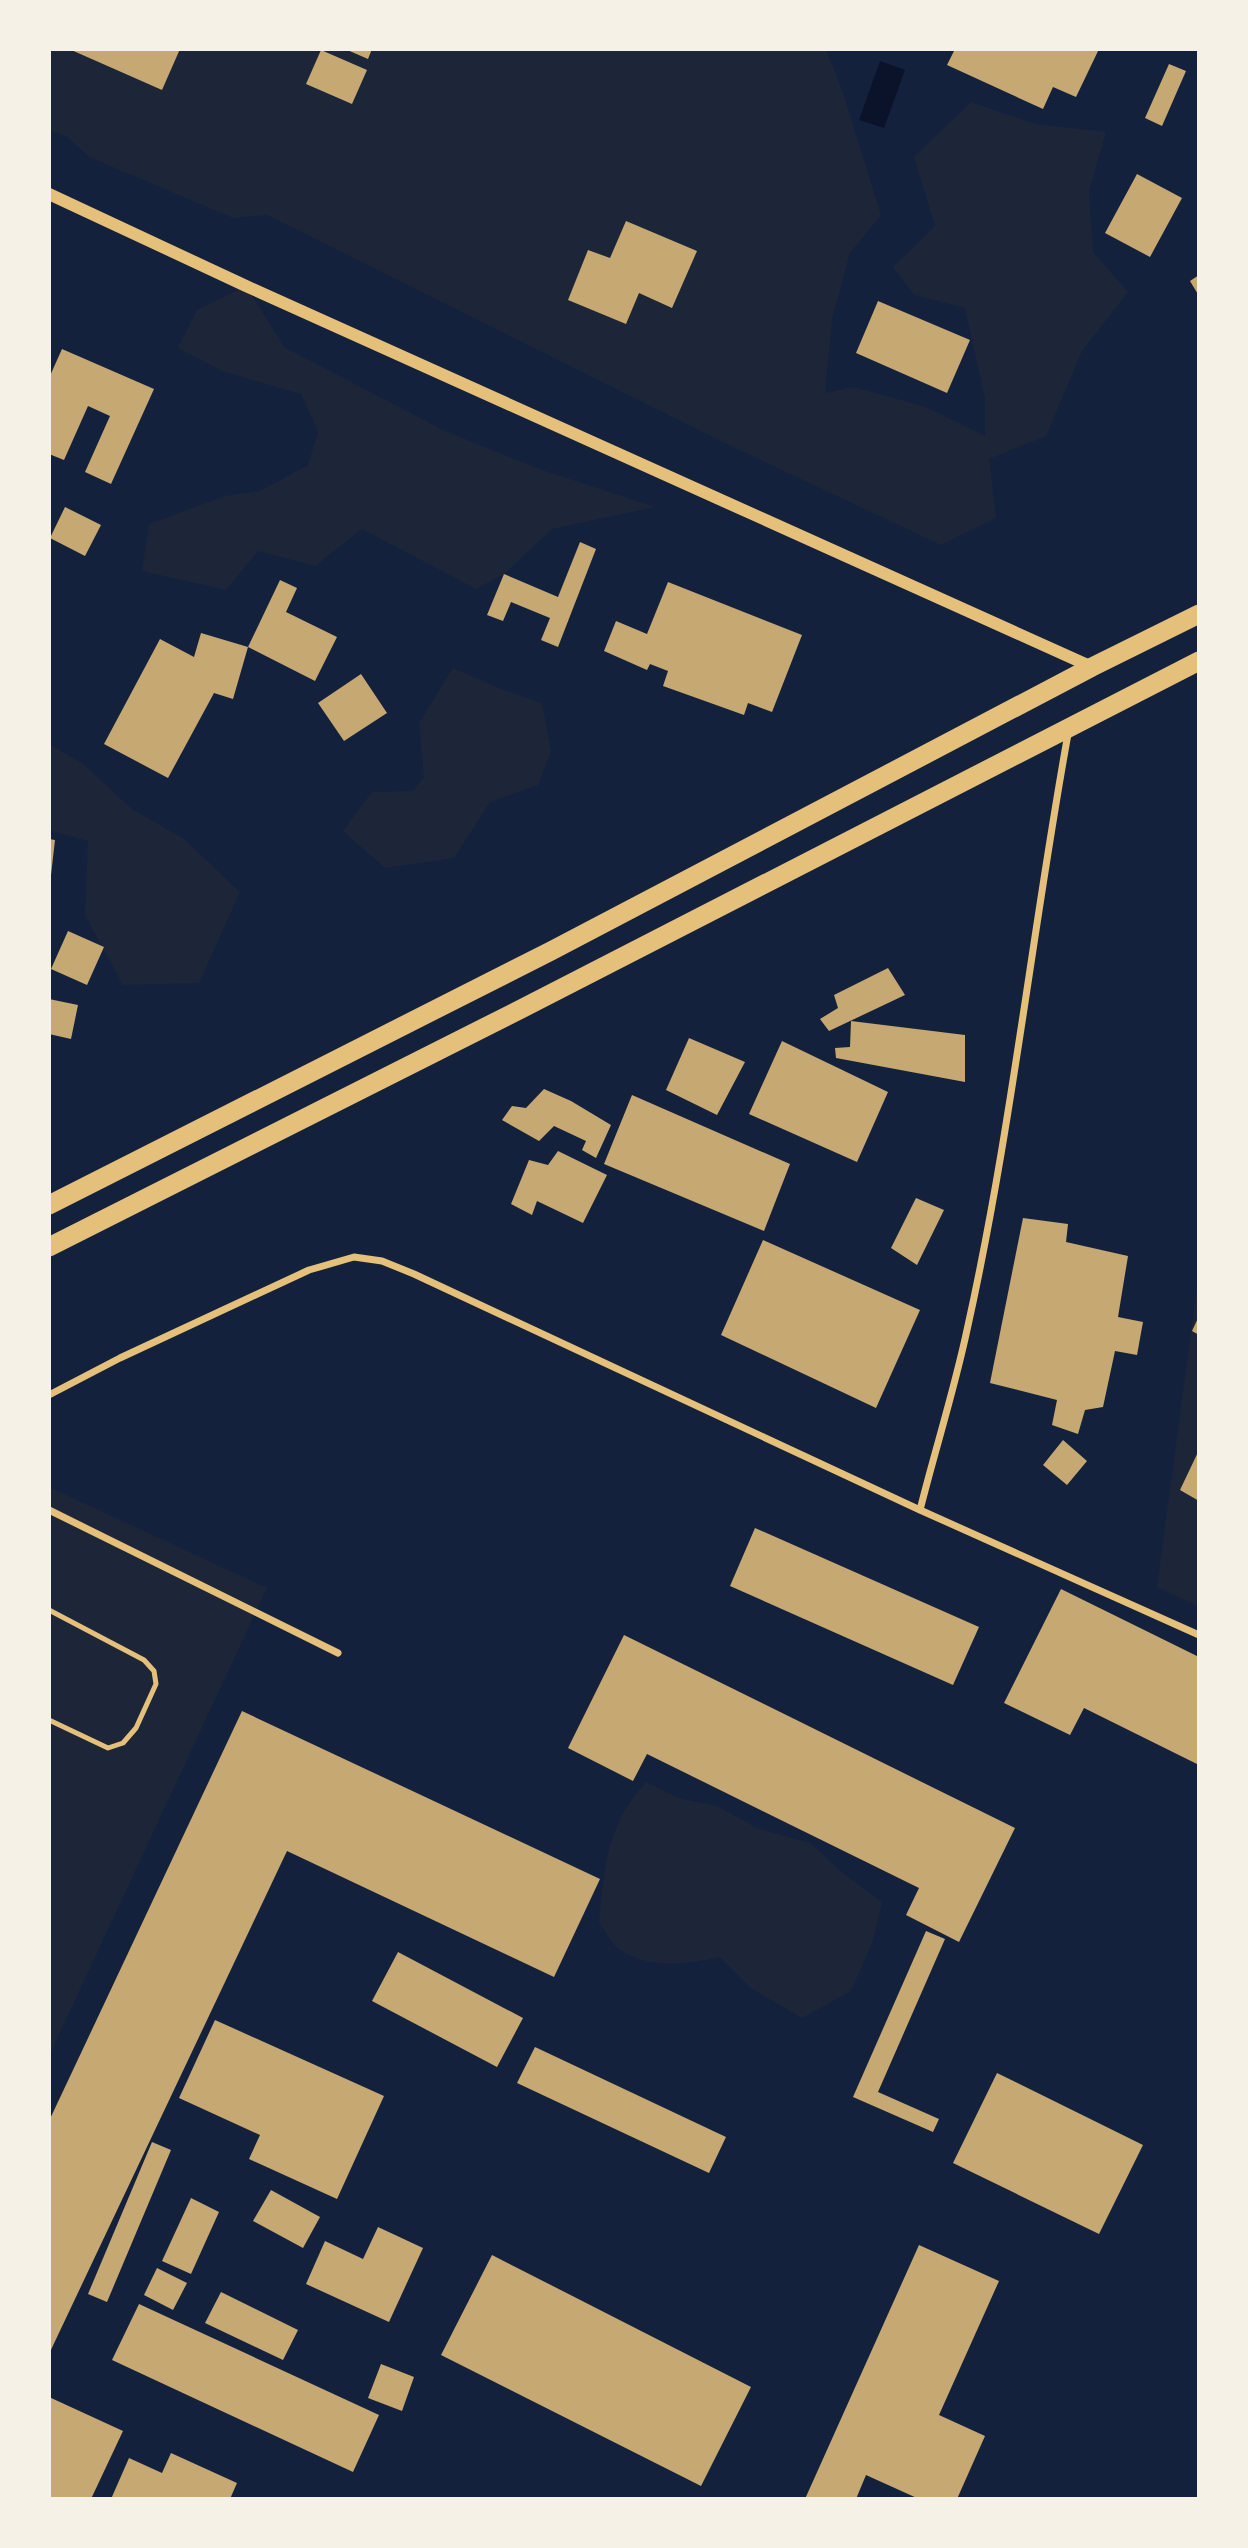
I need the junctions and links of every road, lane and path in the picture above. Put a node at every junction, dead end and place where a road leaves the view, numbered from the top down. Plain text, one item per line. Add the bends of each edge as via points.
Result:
1 (49, 194) edge
2 (1199, 614) edge
3 (1199, 661) edge
4 (1092, 667) junction
5 (1068, 729) junction
6 (49, 1205) edge
7 (49, 1247) edge
8 (49, 1395) edge
9 (49, 1510) edge
10 (920, 1510) junction
11 (49, 1610) edge
12 (1199, 1635) edge
13 (338, 1653) dead end
14 (49, 1720) edge

1 - 4 street
2 - 4 highway
3 - 5 highway
4 - 6 highway via 551,951
5 - 7 highway
5 - 10 street via 1019,1045 967,1332
8 - 10 street via 309,1270 354,1257 382,1261 414,1274
9 - 13 street
10 - 12 street
11 - 14 lane via 144,1660 156,1684 136,1728 123,1743 108,1748

